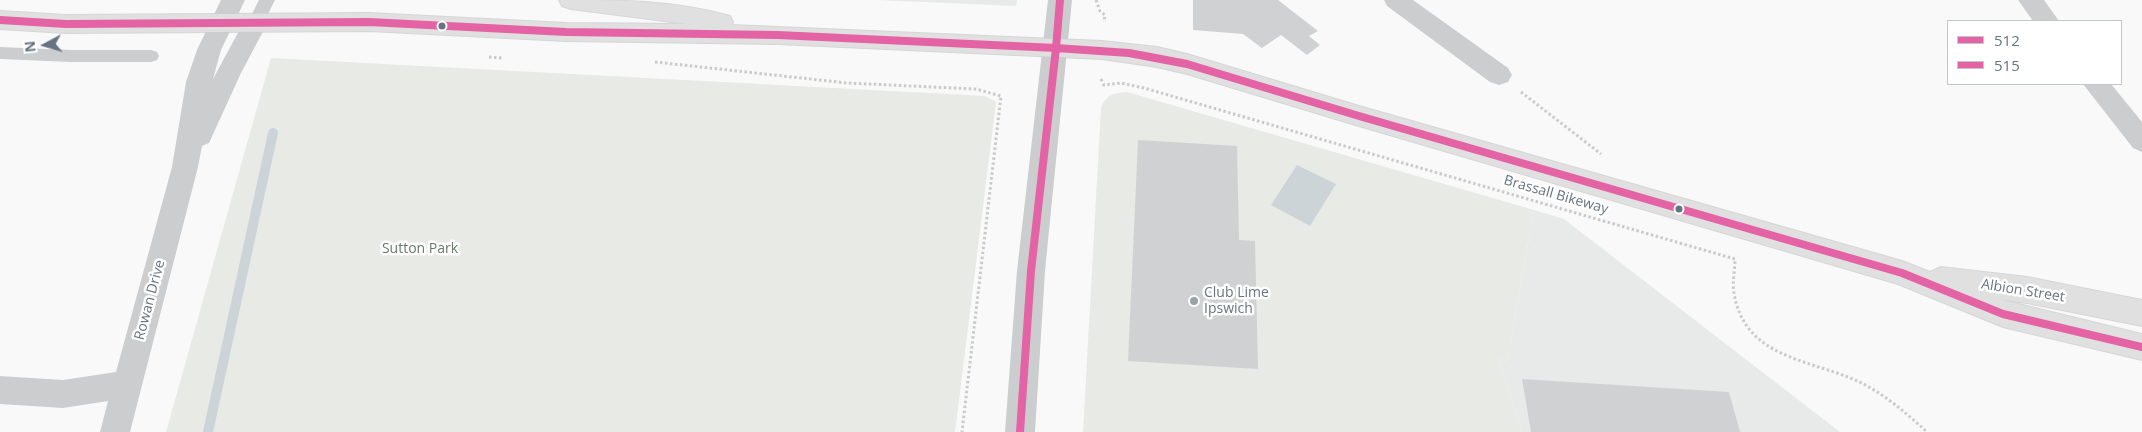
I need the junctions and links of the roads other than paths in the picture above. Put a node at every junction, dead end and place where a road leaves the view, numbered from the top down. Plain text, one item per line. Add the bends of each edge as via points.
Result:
1 (233, 0) edge
2 (267, 0) edge
3 (571, 0) edge
4 (1060, 0) edge
5 (1396, 0) edge
6 (2030, 0) edge
7 (0, 20) edge
8 (2046, 20) edge
9 (256, 22) junction
10 (222, 23) junction
11 (778, 35) junction
12 (1056, 48) junction
13 (0, 53) edge
14 (151, 56) dead end
15 (1499, 75) road end
16 (2097, 85) edge
17 (2142, 141) edge
18 (185, 167) junction
19 (1902, 274) junction
20 (2142, 313) edge
21 (2142, 347) edge
22 (128, 384) junction
23 (0, 390) edge
24 (114, 432) edge
25 (1020, 432) edge

1 - 10 street, Rowan Drive
2 - 9 lane
3 - 11 main road via 666,10
4 - 12 street
5 - 15 street
6 - 8 street
7 - 10 main road via 66,24
9 - 10 main road
9 - 11 main road via 376,22 566,32
9 - 18 street, Rowan Drive
10 - 18 street, Rowan Drive via 199,82
11 - 12 main road, Albion Street
12 - 19 main road, Albion Street via 1129,53 1187,64
12 - 25 street via 1031,271
13 - 14 lane
16 - 17 street
18 - 22 street, Rowan Drive
19 - 20 main road, Albion Street via 2027,290
19 - 21 main road, Albion Street via 2002,314
22 - 23 street via 63,394
22 - 24 street, Rowan Drive

